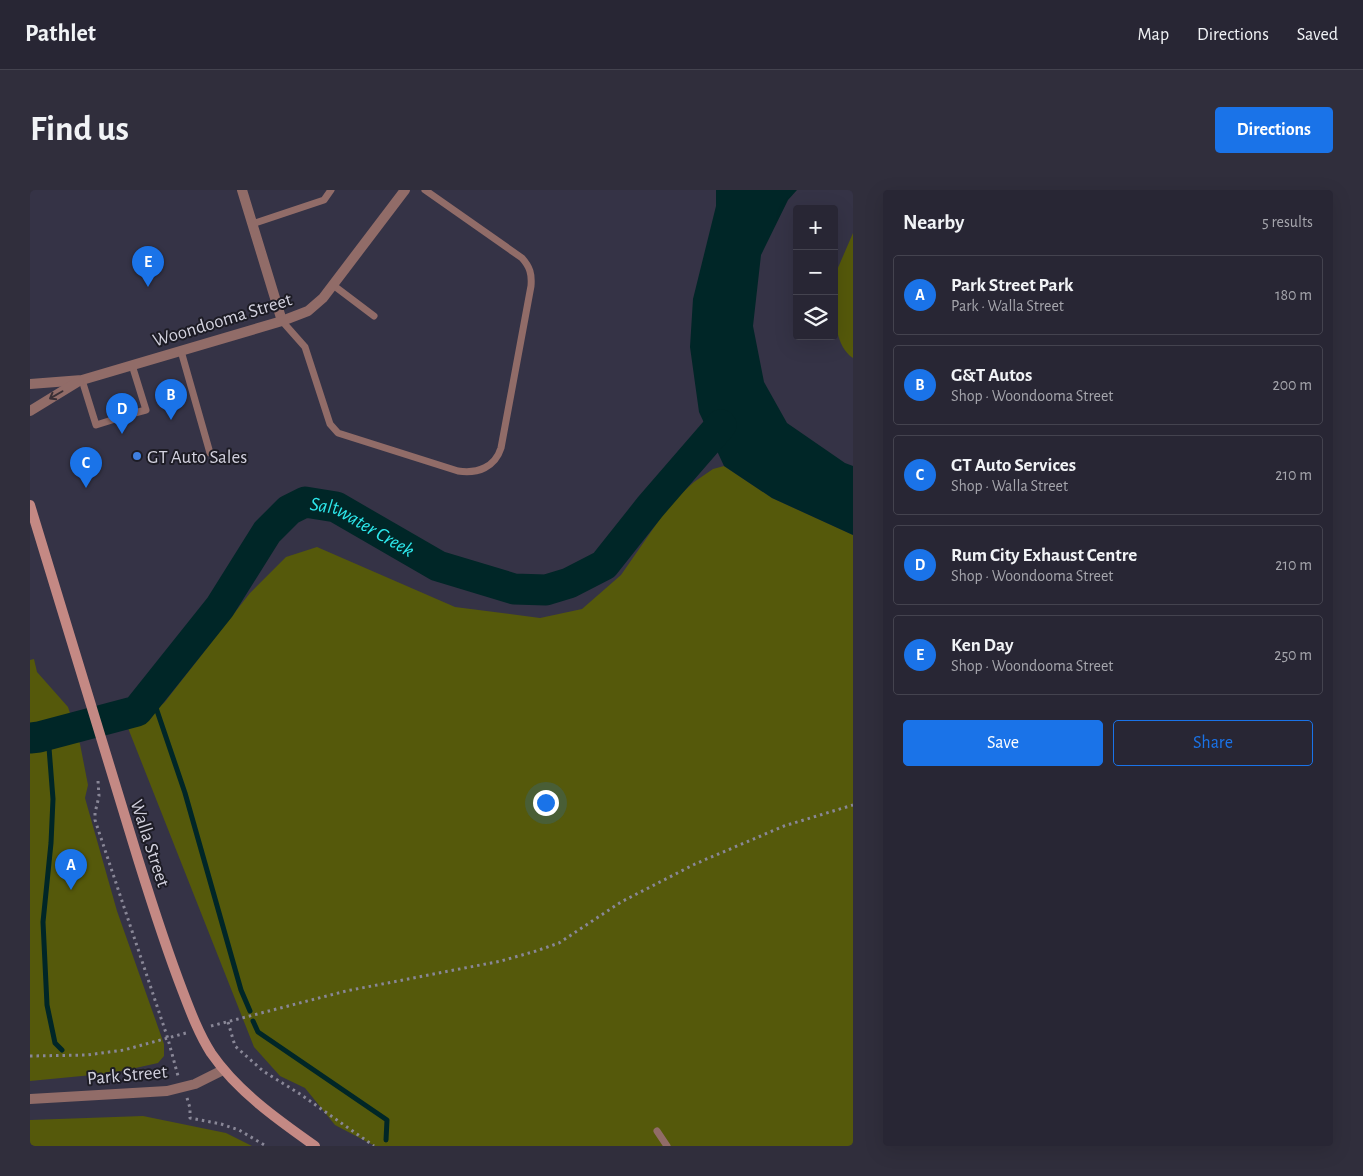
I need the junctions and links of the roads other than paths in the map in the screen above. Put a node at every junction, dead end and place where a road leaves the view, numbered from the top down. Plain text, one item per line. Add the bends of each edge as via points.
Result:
1 (242, 190) edge
2 (331, 190) edge
3 (405, 190) edge
4 (425, 190) edge
5 (252, 224) junction
6 (333, 285) junction
7 (374, 316) dead end
8 (282, 321) junction
9 (181, 351) junction
10 (132, 365) junction
11 (82, 380) junction
12 (30, 384) edge
13 (30, 411) edge
14 (131, 414) dead end
15 (112, 420) dead end
16 (210, 453) dead end
17 (30, 505) edge
18 (224, 1070) junction
19 (30, 1099) edge
20 (656, 1131) dead end
21 (315, 1146) edge
22 (667, 1146) edge

1 - 5 street
2 - 5 lane via 324,200
3 - 6 street, Woondooma Street
4 - 8 lane via 522,258 530,269 531,286 502,448 494,462 478,470 458,471 338,433 330,424 305,347
5 - 8 street
6 - 7 lane
6 - 8 street, Woondooma Street via 316,305
8 - 9 street, Woondooma Street
9 - 10 street, Woondooma Street
9 - 16 lane
10 - 11 street, Woondooma Street
10 - 14 lane via 146,410
11 - 12 street, Woondooma Street
11 -> 13 street, Woondooma Street
11 - 15 lane via 96,425
17 - 18 street, Walla Street via 172,965 198,1030
18 - 19 street, Park Street via 195,1084 167,1091
18 - 21 street, Walla Street via 255,1100
20 - 22 lane

